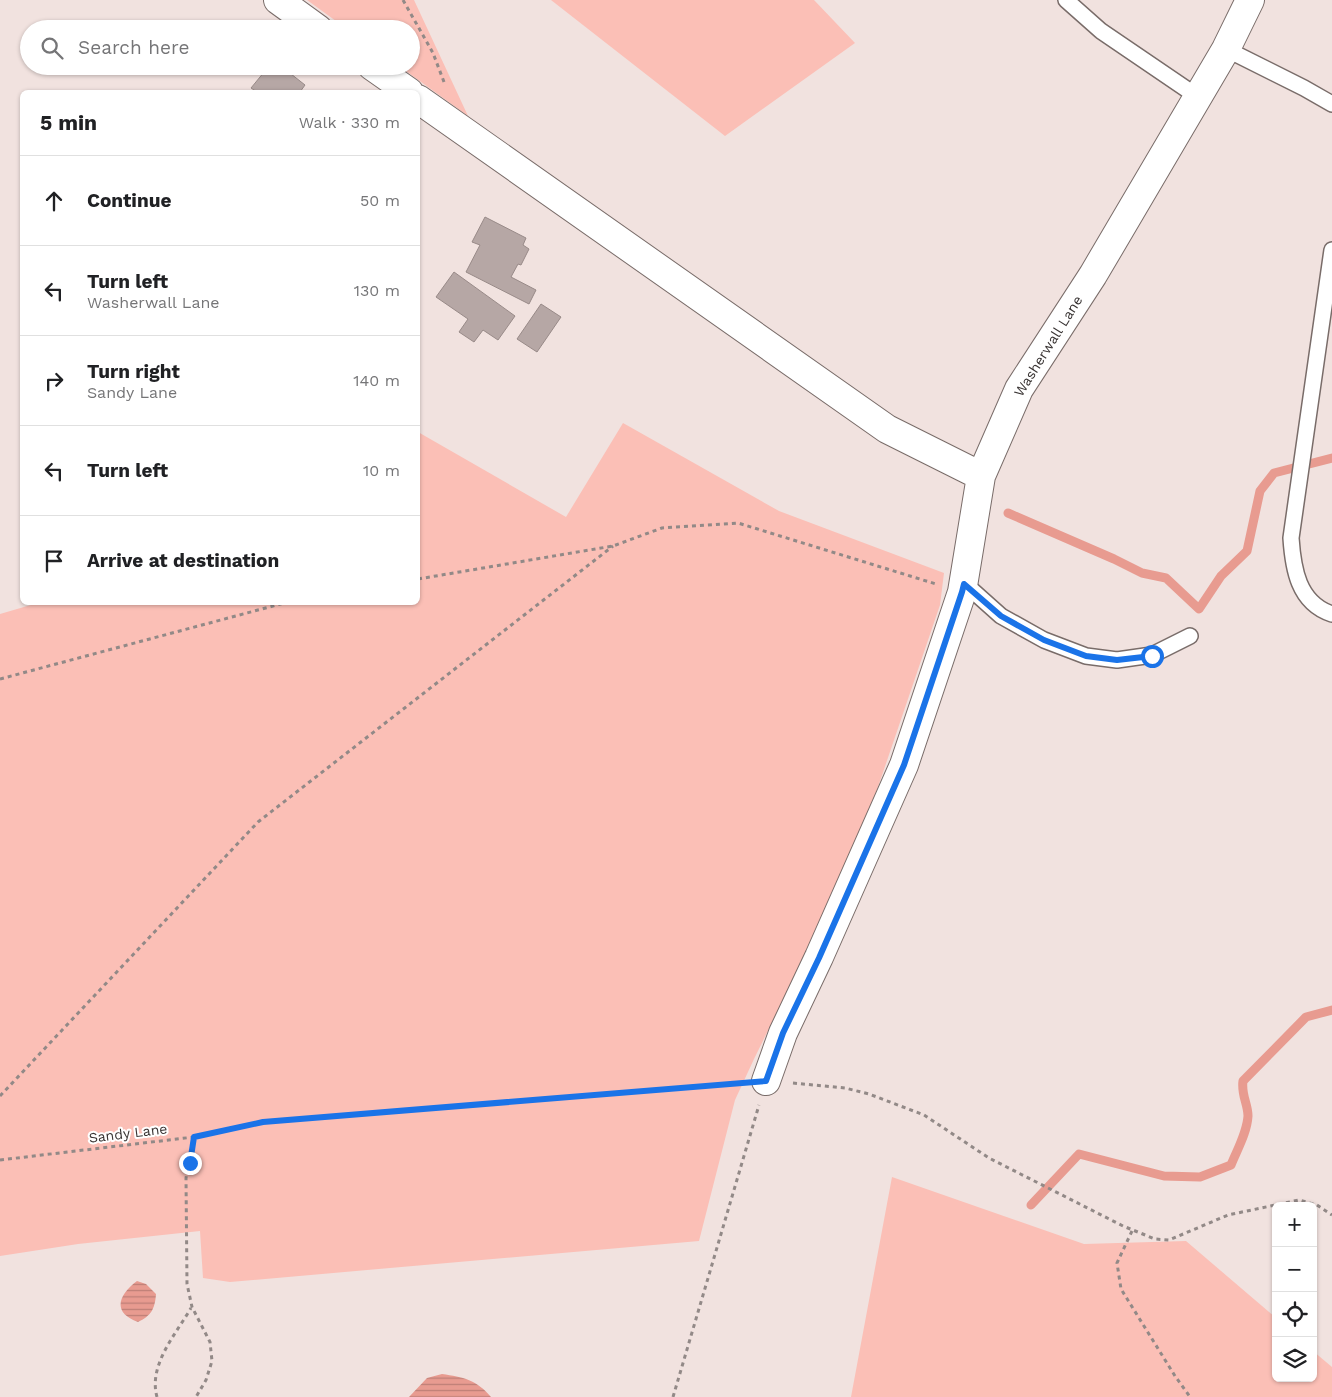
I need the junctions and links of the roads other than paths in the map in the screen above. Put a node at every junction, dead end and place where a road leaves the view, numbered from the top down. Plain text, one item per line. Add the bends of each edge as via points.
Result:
1 (278, 0) edge
2 (1066, 0) edge
3 (1250, 0) edge
4 (306, 20) edge
5 (1226, 49) junction
6 (385, 75) edge
7 (406, 90) edge
8 (1198, 97) junction
9 (420, 100) edge
10 (1332, 104) edge
11 (1332, 250) edge
12 (981, 476) junction
13 (963, 588) junction
14 (1332, 614) edge
15 (1190, 636) dead end
16 (766, 1081) road end

1 - 4 street
2 - 8 lane via 1101,31
3 - 5 street, Washerwall Lane
5 - 8 street, Washerwall Lane
5 - 10 lane
6 - 7 street
8 - 12 street, Washerwall Lane via 1093,275 1019,389
9 - 12 street via 887,429
11 - 14 lane via 1291,538 1293,566 1301,589 1318,607
12 - 13 street, Washerwall Lane
13 - 15 lane via 1001,616 1044,640 1086,656 1117,660 1152,656
13 - 16 street, Washerwall Lane via 904,765 783,1033

